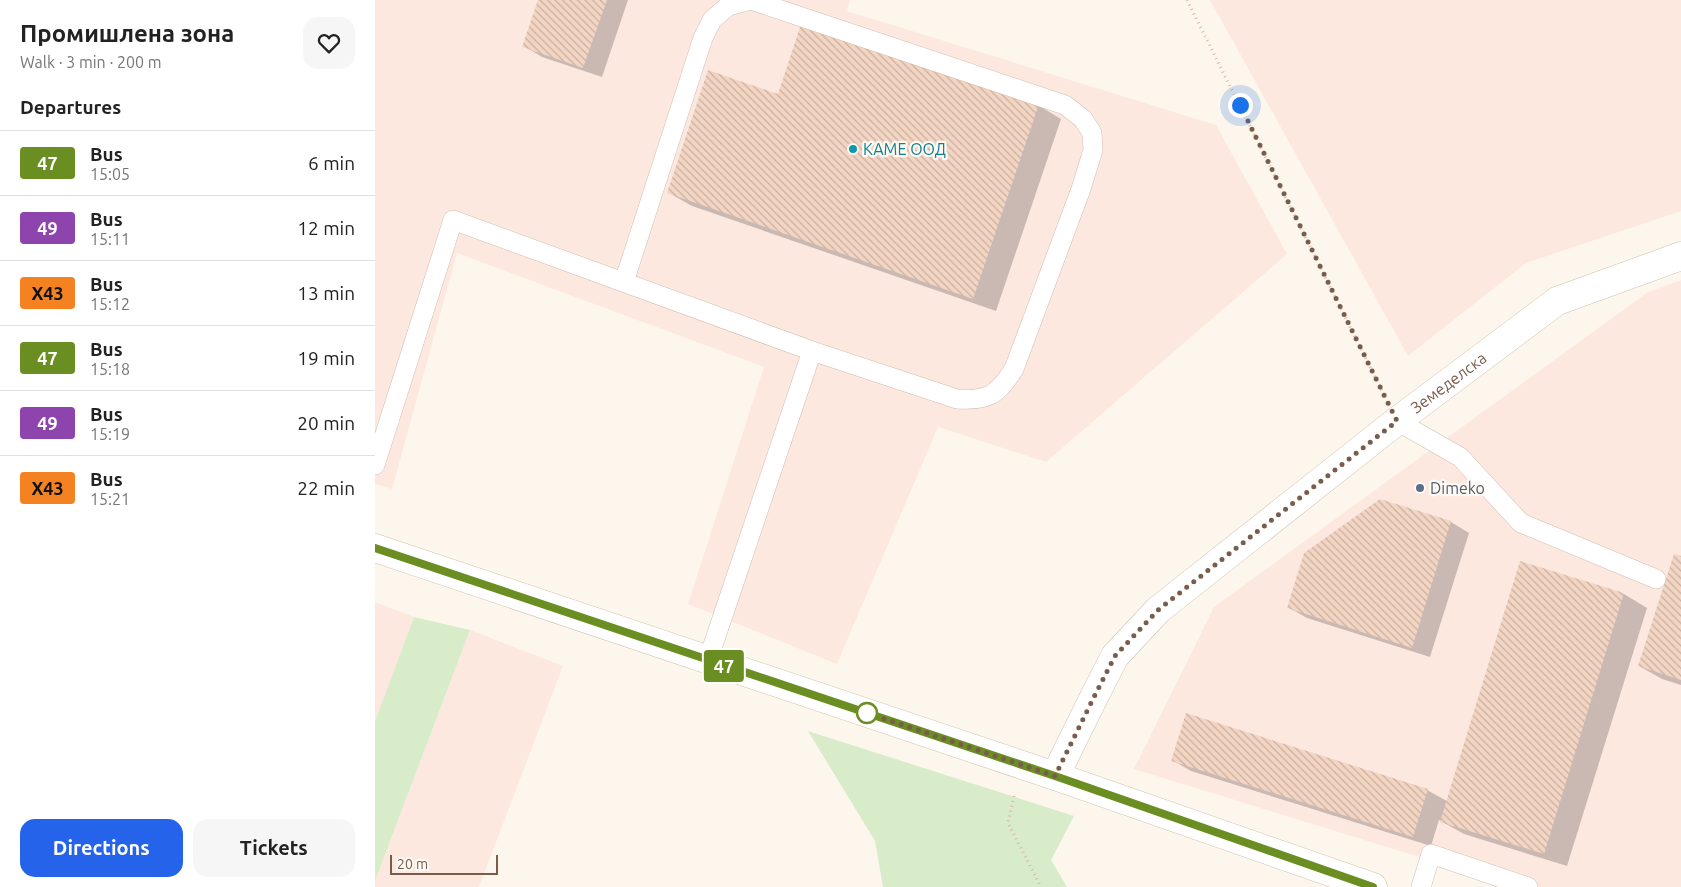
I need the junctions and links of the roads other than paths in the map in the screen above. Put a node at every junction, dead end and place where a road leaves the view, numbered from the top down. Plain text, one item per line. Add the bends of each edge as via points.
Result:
1 (750, 0) edge
2 (1681, 256) edge
3 (624, 282) junction
4 (812, 351) junction
5 (1397, 421) junction
6 (375, 465) edge
7 (375, 548) edge
8 (1657, 579) dead end
9 (708, 660) junction
10 (1055, 776) junction
11 (1373, 887) edge
12 (1421, 887) edge
13 (1527, 887) edge

1 - 3 lane via 729,6 712,20 703,38
1 - 4 lane via 1065,105 1083,119 1092,132 1093,150 1081,189 1014,368 1004,385 991,395 976,400 957,399
2 - 5 street, Земеделска via 1557,301
3 - 4 lane
3 - 6 lane via 453,220
4 - 9 lane
5 - 8 lane via 1460,456 1521,524
5 - 10 street, Земеделска via 1158,610 1115,656
7 - 9 street
9 - 10 street
10 - 11 street
12 - 13 lane via 1431,854

